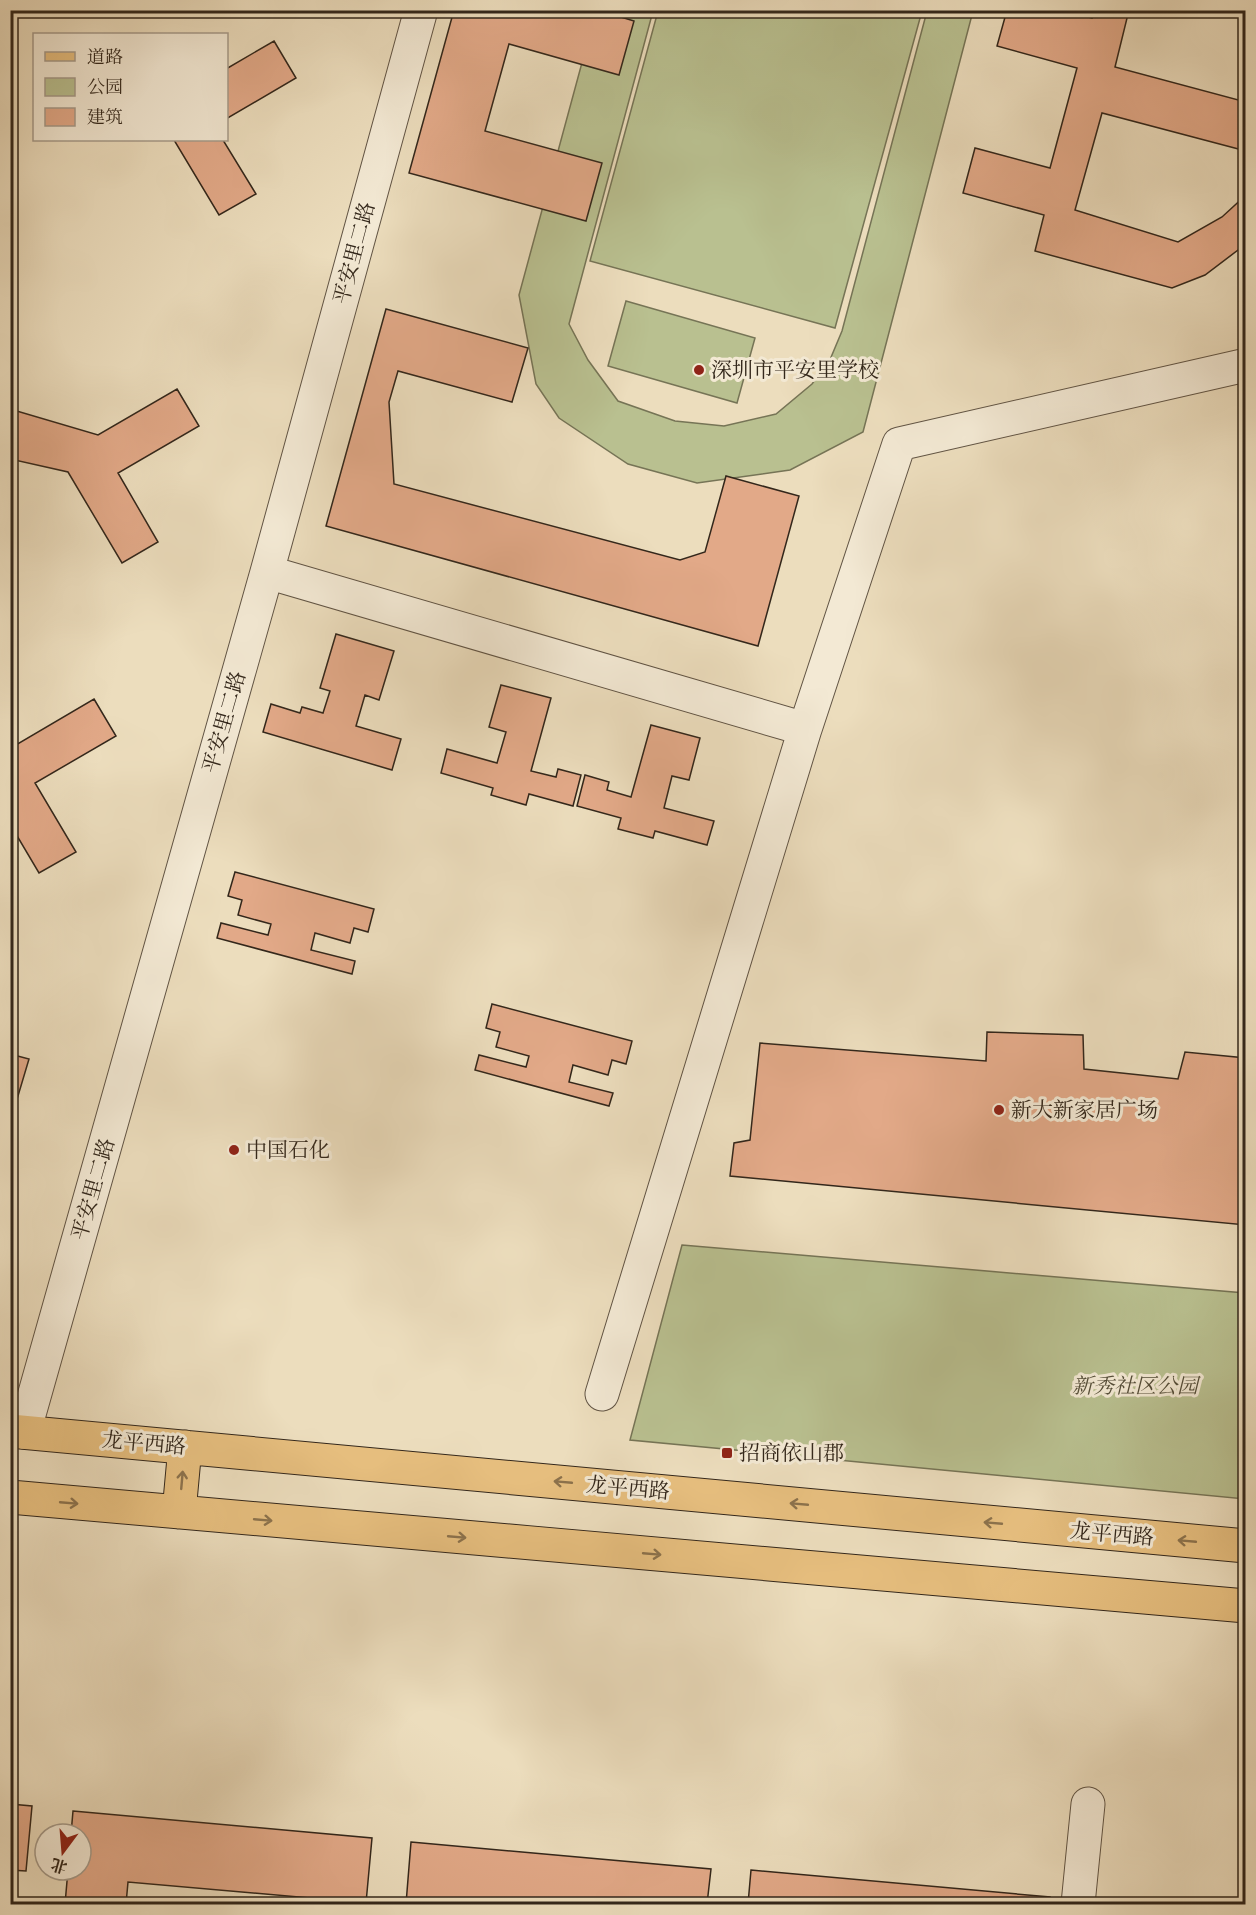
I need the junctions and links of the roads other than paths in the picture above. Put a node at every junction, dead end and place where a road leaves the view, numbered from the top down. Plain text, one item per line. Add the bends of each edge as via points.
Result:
1 (421, 10) edge
2 (1245, 365) edge
3 (267, 572) junction
4 (805, 729) junction
5 (602, 1394) dead end
6 (17, 1431) edge
7 (185, 1447) junction
8 (10, 1497) edge
9 (179, 1512) junction
10 (1245, 1546) edge
11 (1245, 1606) edge
12 (1088, 1804) dead end
13 (1077, 1905) edge

1 - 3 street, 平安里二路
2 - 4 street via 899,444
3 - 4 street
3 - 6 street, 平安里二路
4 - 5 street
6 - 7 main road, 龙平西路
9 -> 7 main road
10 -> 7 main road, 龙平西路
8 -> 9 main road
9 -> 11 main road
12 - 13 street

